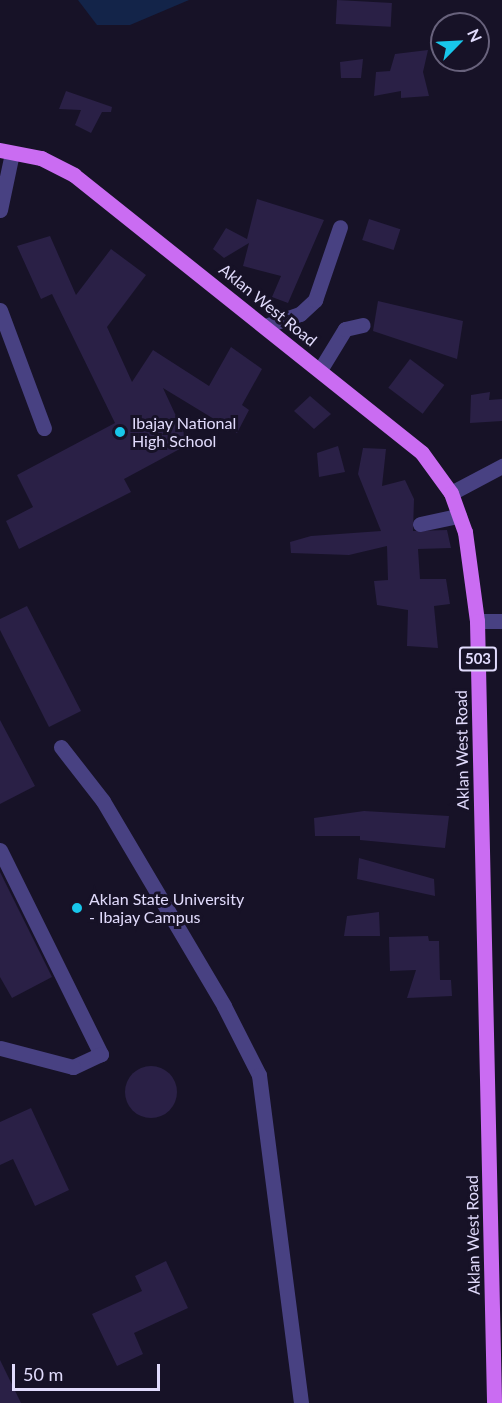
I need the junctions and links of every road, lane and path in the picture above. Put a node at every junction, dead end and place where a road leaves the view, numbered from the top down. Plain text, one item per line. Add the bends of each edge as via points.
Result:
1 (6, 151) edge
2 (0, 210) edge
3 (340, 227) dead end
4 (0, 310) edge
5 (363, 325) dead end
6 (265, 326) junction
7 (320, 370) junction
8 (44, 428) dead end
9 (502, 466) edge
10 (451, 493) junction
11 (459, 516) junction
12 (420, 524) dead end
13 (477, 621) junction
14 (502, 621) edge
15 (61, 747) dead end
16 (0, 850) edge
17 (0, 1048) edge
18 (301, 1403) edge
19 (494, 1403) edge

1 - 2 street
1 - 6 main road, Aklan West Road / 503 via 41,159 74,175
3 - 6 street via 315,300 300,314
4 - 8 street
5 - 7 street via 345,329
6 - 7 main road, Aklan West Road / 503
7 - 10 main road, Aklan West Road / 503 via 422,453
9 - 10 street
10 - 11 main road, Aklan West Road / 503
11 - 12 street
11 - 13 main road, Aklan West Road / 503
13 - 14 street
13 - 19 main road, Aklan West Road / 503
15 - 18 street via 103,801 225,1006 259,1075
16 - 17 street via 101,1054 73,1067

